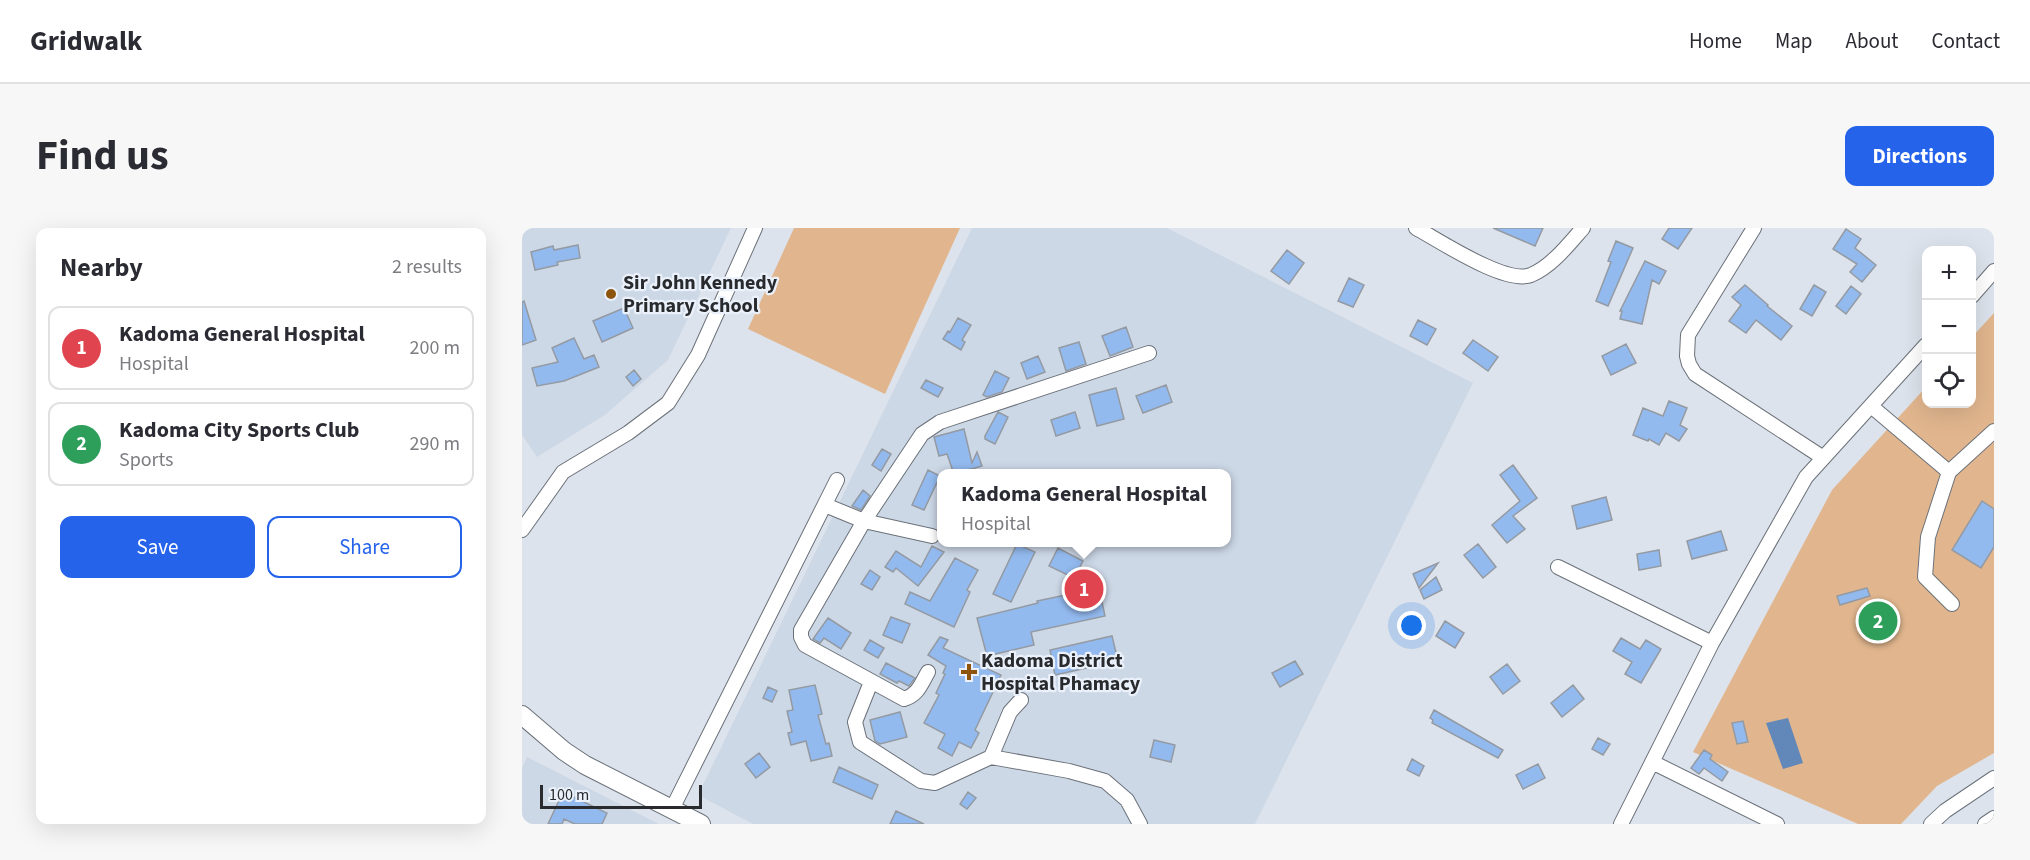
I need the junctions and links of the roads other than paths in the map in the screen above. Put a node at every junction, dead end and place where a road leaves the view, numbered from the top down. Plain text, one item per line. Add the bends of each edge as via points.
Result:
1 (754, 228) edge
2 (1416, 228) edge
3 (1583, 228) edge
4 (1754, 228) edge
5 (1994, 271) edge
6 (1976, 291) edge
7 (1922, 349) edge
8 (1149, 354) dead end
9 (1871, 406) junction
10 (1994, 431) edge
11 (1822, 457) junction
12 (1950, 472) junction
13 (837, 480) dead end
14 (825, 506) junction
15 (864, 521) junction
16 (522, 531) edge
17 (932, 536) dead end
18 (1558, 567) dead end
19 (1952, 604) dead end
20 (1712, 642) junction
21 (928, 672) dead end
22 (871, 682) junction
23 (1021, 699) dead end
24 (522, 715) edge
25 (991, 757) junction
26 (1652, 762) junction
27 (1994, 778) edge
28 (672, 809) junction
29 (1994, 818) edge
30 (701, 824) edge
31 (1140, 824) edge
32 (1621, 824) edge
33 (1777, 824) edge
34 (1931, 824) edge
35 (1985, 824) edge

1 - 16 street via 698,354 668,403 628,433 563,472
2 - 3 street via 1490,268 1509,275 1529,276 1554,259
4 - 11 street via 1688,335 1689,364 1695,374
5 - 6 street
7 - 9 street
8 - 15 street via 940,422 922,434
9 - 11 street
9 - 12 street
10 - 12 street
11 - 20 street via 1792,500
12 - 19 street via 1928,537 1924,577
13 - 14 street
14 - 15 street
14 - 28 street
15 - 17 street
15 - 22 street via 801,630 801,637 805,645
18 - 20 street
20 - 26 street
21 - 22 street via 917,692 904,699
22 - 25 street via 855,722 860,742 921,782 935,783
23 - 25 street via 1010,712
24 - 28 main road via 585,765
25 - 31 street via 1105,781 1127,800
26 - 32 street
26 - 33 street
27 - 34 street
28 - 30 main road
29 - 35 street

